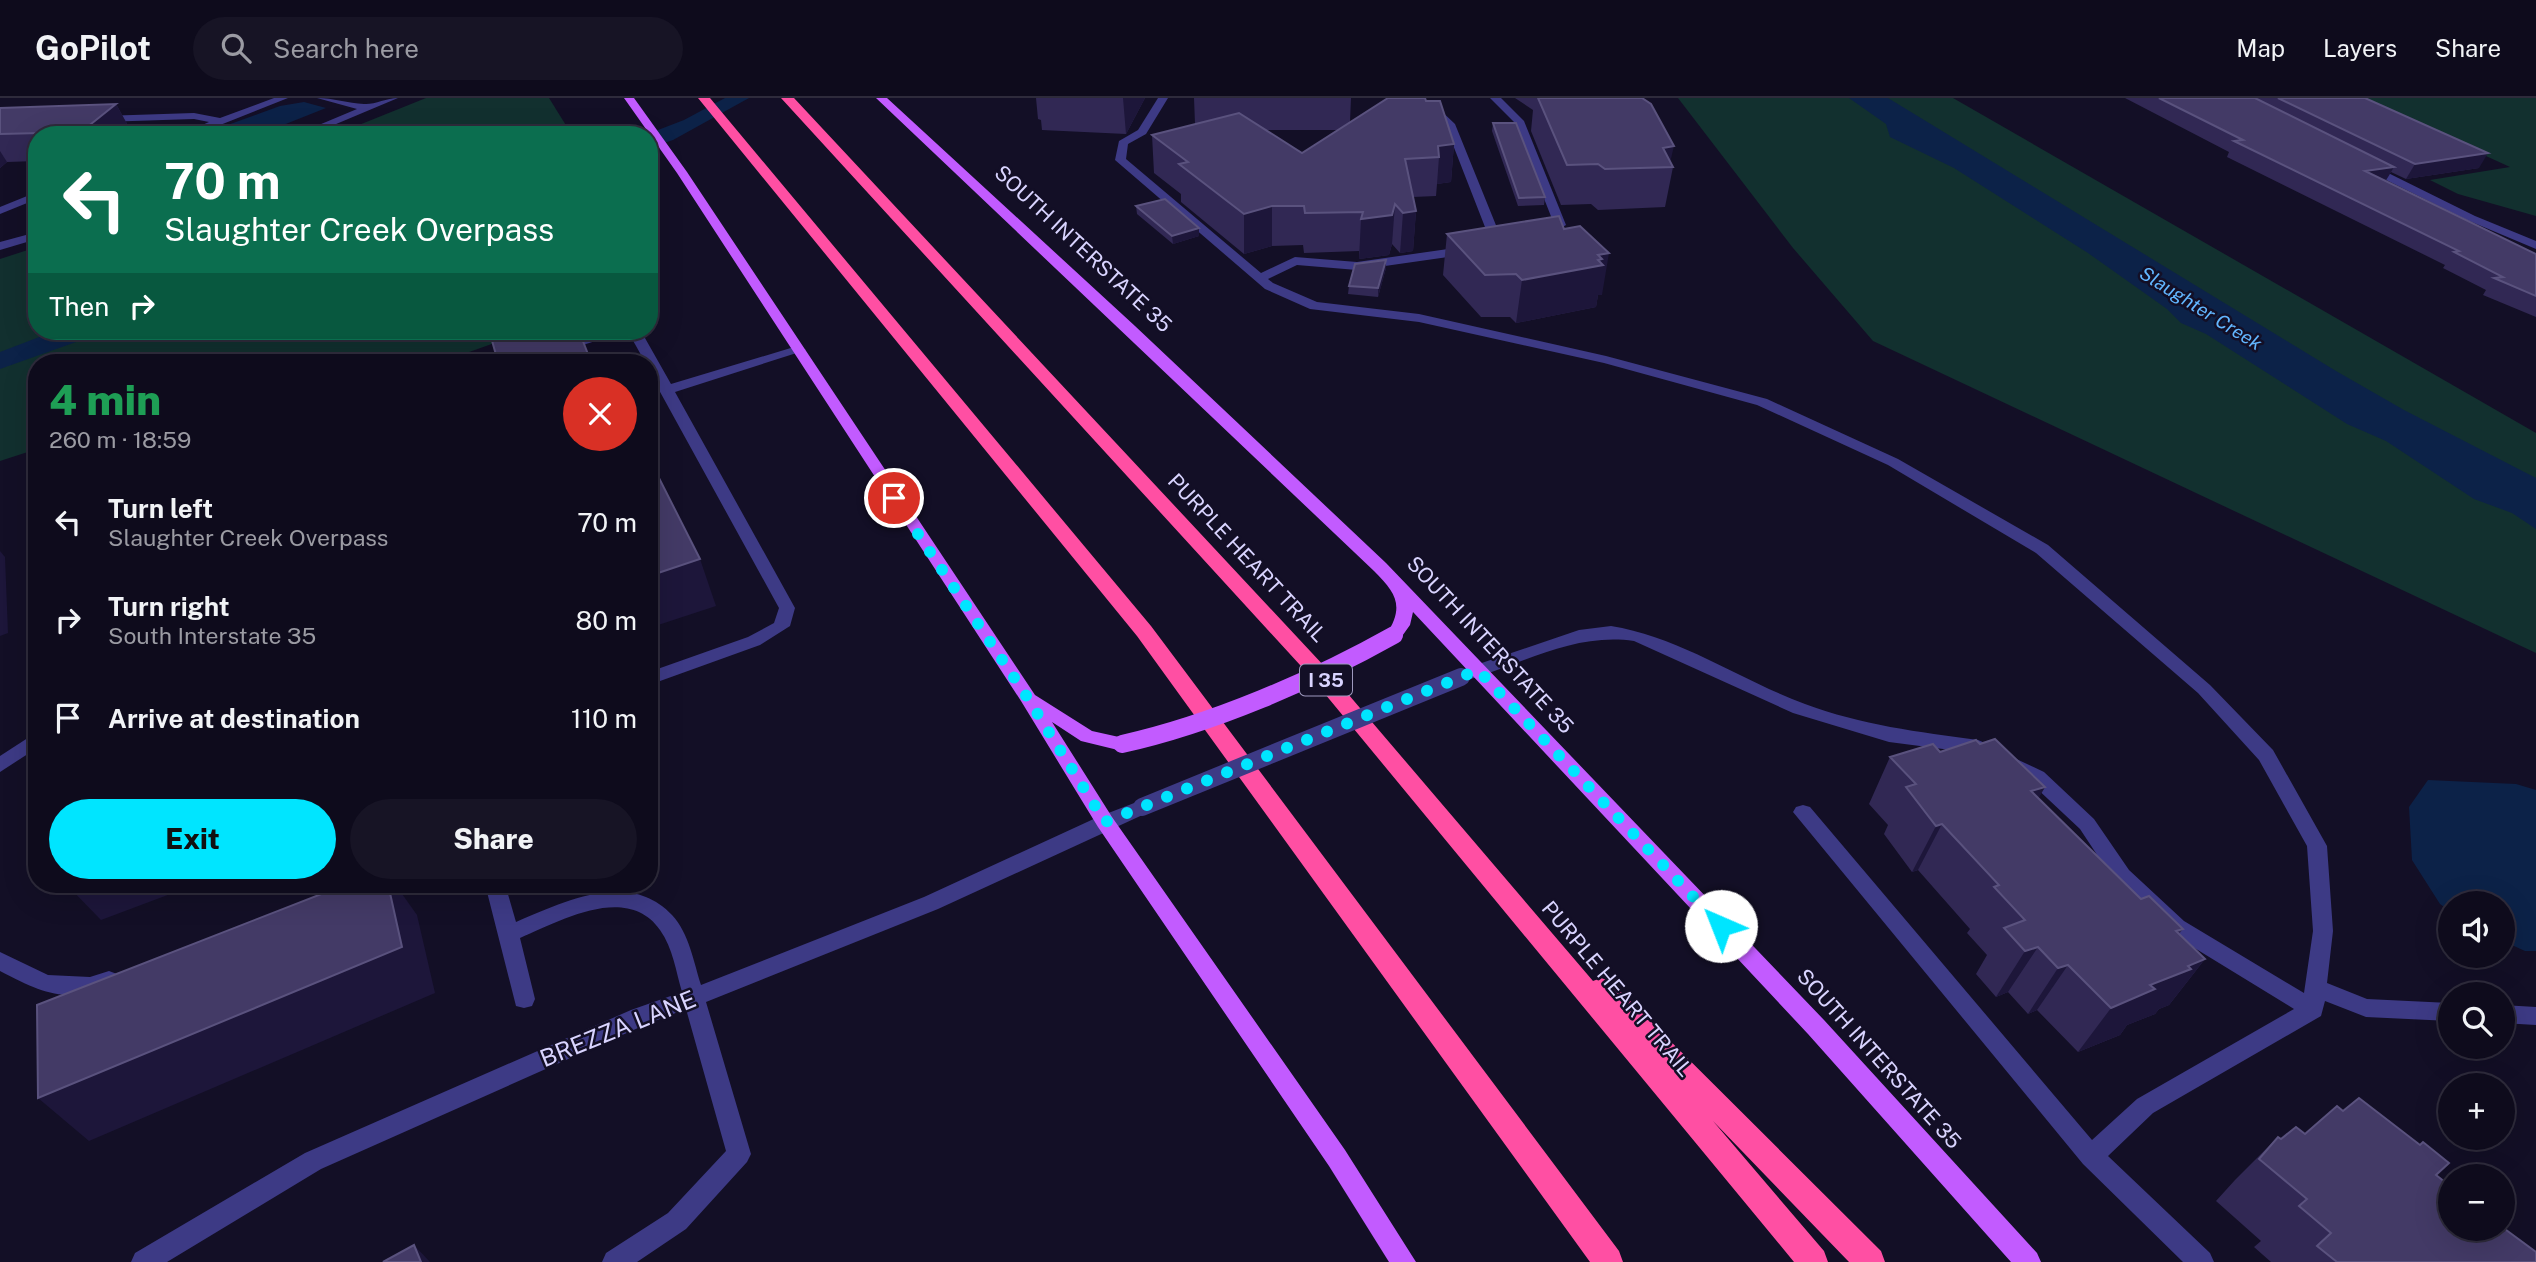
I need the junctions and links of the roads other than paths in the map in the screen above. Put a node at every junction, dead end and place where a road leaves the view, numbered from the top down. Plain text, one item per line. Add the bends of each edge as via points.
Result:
1 (283, 98) edge
2 (322, 98) edge
3 (393, 98) edge
4 (629, 98) edge
5 (704, 98) edge
6 (786, 98) edge
7 (881, 98) edge
8 (1163, 98) edge
9 (1405, 98) edge
10 (1495, 98) edge
11 (367, 108) junction
12 (87, 119) edge
13 (221, 121) junction
14 (208, 126) edge
15 (322, 126) edge
16 (649, 126) edge
17 (658, 138) edge
18 (2358, 162) edge
19 (28, 199) edge
20 (0, 211) edge
21 (1540, 234) edge
22 (28, 238) edge
23 (2536, 245) edge
24 (0, 246) edge
25 (1260, 278) junction
26 (587, 340) edge
27 (799, 350) junction
28 (547, 354) edge
29 (658, 375) edge
30 (666, 390) junction
31 (1380, 567) junction
32 (1469, 674) junction
33 (658, 676) edge
34 (1027, 697) junction
35 (28, 745) edge
36 (0, 765) edge
37 (1803, 812) dead end
38 (1105, 822) junction
39 (1492, 879) junction
40 (498, 893) edge
41 (509, 934) junction
42 (0, 961) edge
43 (129, 973) edge
44 (693, 997) junction
45 (2314, 998) junction
46 (524, 999) dead end
47 (2438, 1011) edge
48 (2515, 1015) edge
49 (2536, 1016) edge
50 (2091, 1156) junction
51 (144, 1262) edge
52 (615, 1262) edge
53 (1403, 1262) edge
54 (1608, 1262) edge
55 (1813, 1262) edge
56 (1870, 1262) edge
57 (2028, 1262) edge
58 (2201, 1262) edge

1 - 13 street
2 - 11 street
3 - 11 street
4 - 16 main road
5 - 54 highway via 1144,631
6 - 39 highway, PURPLE HEART TRAIL / I 35 via 1318,671
7 - 31 main road, SOUTH INTERSTATE 35
8 - 25 street via 1142,132 1123,143 1121,160
9 - 25 street via 1432,108 1451,126 1493,246 1357,266 1295,261
10 - 21 street via 1519,121 1560,225
11 - 15 street
12 - 13 street via 194,116
13 - 14 street
17 - 27 main road
18 - 23 street
19 - 20 street
22 - 24 street
25 - 45 street via 1314,306 1419,318 1606,360 1762,402 1893,461 2042,549 2204,689 2266,755 2317,846 2323,931
26 - 28 street
27 - 30 street
27 - 34 main road
29 - 30 street
30 - 33 street via 787,608 782,626 754,641
31 - 32 main road, SOUTH INTERSTATE 35
31 - 34 main road, bridge via 1402,595 1406,611 1405,624 1394,635 1356,657 1164,735 1122,744 1087,736
32 - 38 street, BREZZA LANE, bridge
32 - 45 street, BREZZA LANE via 1586,634 1611,632 1637,636 1799,709 1889,735 1978,747 2037,777 2087,824 2122,877 2178,927
32 - 57 main road, SOUTH INTERSTATE 35 via 1816,1027
34 - 38 main road
35 - 36 street
37 - 50 street
38 - 44 street, BREZZA LANE via 931,903
38 - 53 main road via 1337,1157
39 - 55 highway, PURPLE HEART TRAIL / I 35
39 - 56 highway
40 - 41 street
41 - 44 street via 589,903 621,899 645,904 666,921 680,949
41 - 46 street
42 - 43 street via 45,985 90,986
44 - 51 street, BREZZA LANE via 313,1161
44 - 52 street via 739,1154 677,1222
45 - 47 street, BREZZA LANE via 2366,1008
45 - 50 street via 2145,1106
48 - 49 street
50 - 58 street

